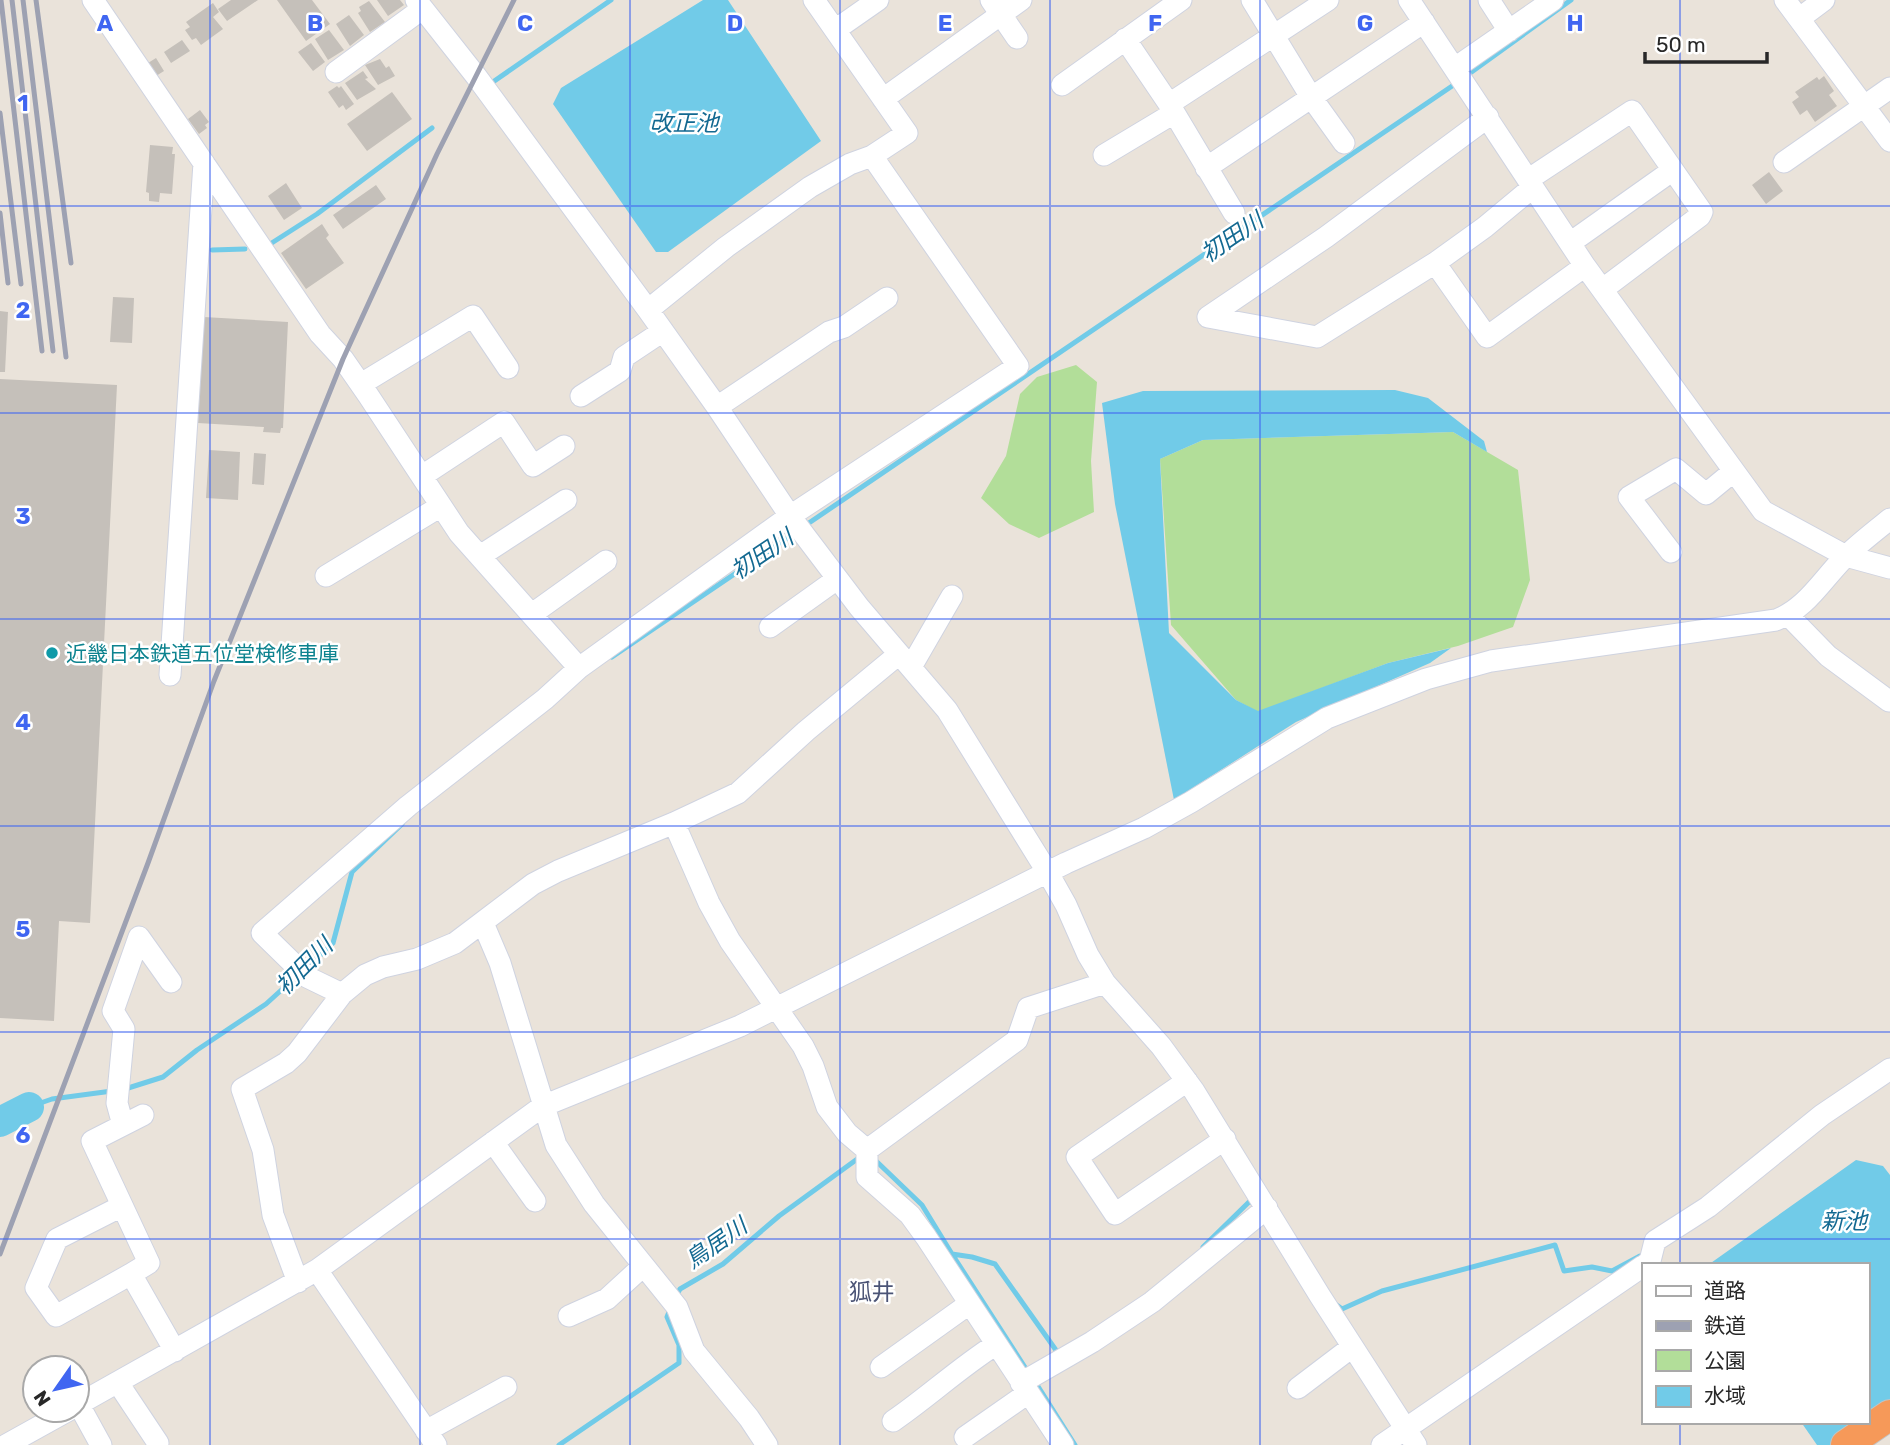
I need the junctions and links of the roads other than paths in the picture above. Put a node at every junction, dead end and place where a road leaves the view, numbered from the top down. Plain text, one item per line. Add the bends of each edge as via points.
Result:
1 (93, 0) edge
2 (814, 0) edge
3 (878, 0) edge
4 (1021, 0) edge
5 (1181, 0) edge
6 (1252, 0) edge
7 (1328, 0) edge
8 (1409, 0) edge
9 (1489, 0) edge
10 (1553, 0) edge
11 (1785, 0) edge
12 (1824, 0) edge
13 (419, 5) edge
14 (996, 7) edge
15 (1800, 18) junction
16 (1424, 22) junction
17 (835, 30) junction
18 (1509, 31) junction
19 (1274, 35) junction
20 (1017, 38) dead end
21 (1125, 39) junction
22 (1455, 68) junction
23 (336, 72) dead end
24 (1062, 85) dead end
25 (1890, 88) edge
26 (1311, 97) junction
27 (883, 99) junction
28 (1865, 105) junction
29 (1171, 108) junction
30 (1488, 117) junction
31 (1890, 141) edge
32 (1345, 143) dead end
33 (1104, 155) dead end
34 (872, 156) junction
35 (1784, 162) dead end
36 (204, 163) junction
37 (1206, 168) junction
38 (1673, 170) junction
39 (1531, 183) junction
40 (1234, 213) dead end
41 (1570, 243) junction
42 (1435, 263) junction
43 (1585, 266) junction
44 (1603, 289) junction
45 (887, 298) dead end
46 (648, 310) junction
47 (663, 331) junction
48 (508, 368) dead end
49 (361, 384) junction
50 (581, 397) dead end
51 (717, 407) junction
52 (564, 446) dead end
53 (1734, 471) junction
54 (422, 476) junction
55 (566, 500) dead end
56 (441, 506) junction
57 (790, 516) junction
58 (1890, 519) edge
59 (1671, 552) dead end
60 (480, 556) junction
61 (1846, 556) junction
62 (606, 561) dead end
63 (1890, 569) edge
64 (326, 576) dead end
65 (837, 579) junction
66 (952, 596) dead end
67 (532, 614) junction
68 (1788, 615) junction
69 (770, 627) dead end
70 (905, 660) junction
71 (579, 668) junction
72 (170, 676) dead end
73 (1889, 701) edge
74 (674, 823) junction
75 (1048, 873) junction
76 (483, 923) junction
77 (171, 982) dead end
78 (1105, 983) junction
79 (342, 994) junction
80 (778, 1008) junction
81 (1890, 1069) edge
82 (1187, 1081) junction
83 (542, 1105) junction
84 (143, 1115) dead end
85 (123, 1125) junction
86 (1225, 1139) junction
87 (492, 1142) junction
88 (867, 1150) junction
89 (535, 1201) dead end
90 (1264, 1203) junction
91 (122, 1206) junction
92 (1647, 1263) edge
93 (643, 1266) junction
94 (1642, 1266) edge
95 (317, 1270) junction
96 (131, 1274) junction
97 (298, 1282) junction
98 (969, 1304) junction
99 (569, 1316) dead end
100 (995, 1345) junction
101 (1352, 1347) junction
102 (175, 1351) junction
103 (881, 1367) dead end
104 (118, 1383) junction
105 (1029, 1383) junction
106 (506, 1387) dead end
107 (1297, 1388) dead end
108 (91, 1398) edge
109 (1890, 1415) edge
110 (892, 1421) dead end
111 (44, 1424) edge
112 (87, 1424) edge
113 (1411, 1436) edge
114 (965, 1437) dead end
115 (431, 1438) edge
116 (158, 1443) edge
117 (6, 1445) edge
118 (101, 1445) edge
119 (767, 1445) edge
120 (1063, 1445) edge
121 (1382, 1445) edge
122 (1846, 1445) edge

1 - 36 street
2 - 17 street
3 - 17 street
4 - 14 street
5 - 21 street
6 - 19 street
7 - 19 street
8 - 16 street
9 - 18 street
10 - 18 street
11 - 15 street
12 - 15 street
13 - 23 street
13 - 46 street
14 - 20 street
14 - 27 street
15 - 28 street
16 - 22 street
16 - 26 street
17 - 27 street
18 - 22 street
19 - 26 street
19 - 29 street
21 - 24 street
21 - 29 street
22 - 30 street
25 - 28 street
26 - 32 street
26 - 37 street
27 - 34 street via 906,132
28 - 31 street
28 - 35 street
29 - 33 street
29 - 37 street
30 - 39 street
30 - 42 street via 1208,317 1317,337
34 - 46 street via 810,187
34 - 57 street via 1018,366
36 - 49 street via 320,334
36 - 72 street
37 - 40 street
38 - 39 street via 1632,111
38 - 41 street
38 - 44 street via 1702,212 1700,216
39 - 41 street
39 - 42 street via 1485,227
41 - 43 street
42 - 43 street via 1487,337
43 - 44 street
44 - 53 street
45 - 51 street via 844,327 829,331
46 - 47 street
47 - 50 street via 624,357 620,371
47 - 51 street
48 - 49 street via 473,316
49 - 54 street
51 - 57 street
52 - 54 street via 533,466 504,422
53 - 59 street via 1706,494 1676,468 1629,497
53 - 61 street via 1763,511
54 - 56 street
55 - 60 street
56 - 60 street
56 - 64 street
57 - 65 street
57 - 71 street
58 - 61 street
60 - 67 street
61 - 63 street
61 - 68 street
62 - 67 street
65 - 69 street
65 - 70 street
66 - 70 street
67 - 71 street
68 - 73 street via 1828,656
68 - 75 street via 1491,661 1426,679 1327,718 1168,816
70 - 74 street via 806,731 738,793
70 - 75 street via 960,729
71 - 79 street via 408,806 262,933 302,973
74 - 76 street via 533,884
74 - 80 street via 730,941
75 - 78 street
75 - 80 street
76 - 79 street via 436,952 365,975
76 - 83 street via 500,963
77 - 85 street via 139,937 113,1011 124,1030 117,1103
78 - 82 street
78 - 88 street via 1028,1008 1017,1040
79 - 97 street via 297,1053 242,1089 263,1150 279,1236
80 - 83 street
80 - 88 street via 808,1055 827,1107
81 - 92 street via 1822,1115 1708,1207 1655,1241
82 - 86 street
82 - 86 street via 1077,1157 1115,1214
83 - 87 street
83 - 93 street via 556,1144 594,1204
84 - 85 street
85 - 91 street via 92,1141
86 - 90 street
87 - 89 street
87 - 95 street
88 - 98 street via 867,1177 910,1215
90 - 101 street
90 - 105 street via 1152,1302
91 - 96 street via 149,1264
91 - 96 street via 57,1239 36,1288 56,1315
93 - 99 street via 607,1300
93 - 119 street via 671,1300 694,1351
94 - 113 street
95 - 97 street
95 - 115 street
96 - 102 street
97 - 102 street
98 - 100 street
98 - 103 street
100 - 105 street
100 - 110 street
101 - 107 street
101 - 113 street
102 - 104 street
104 - 108 street
104 - 116 street
105 - 114 street
105 - 120 street
106 - 115 street
109 - 122 highway
111 - 117 street
112 - 118 street
113 - 121 street

